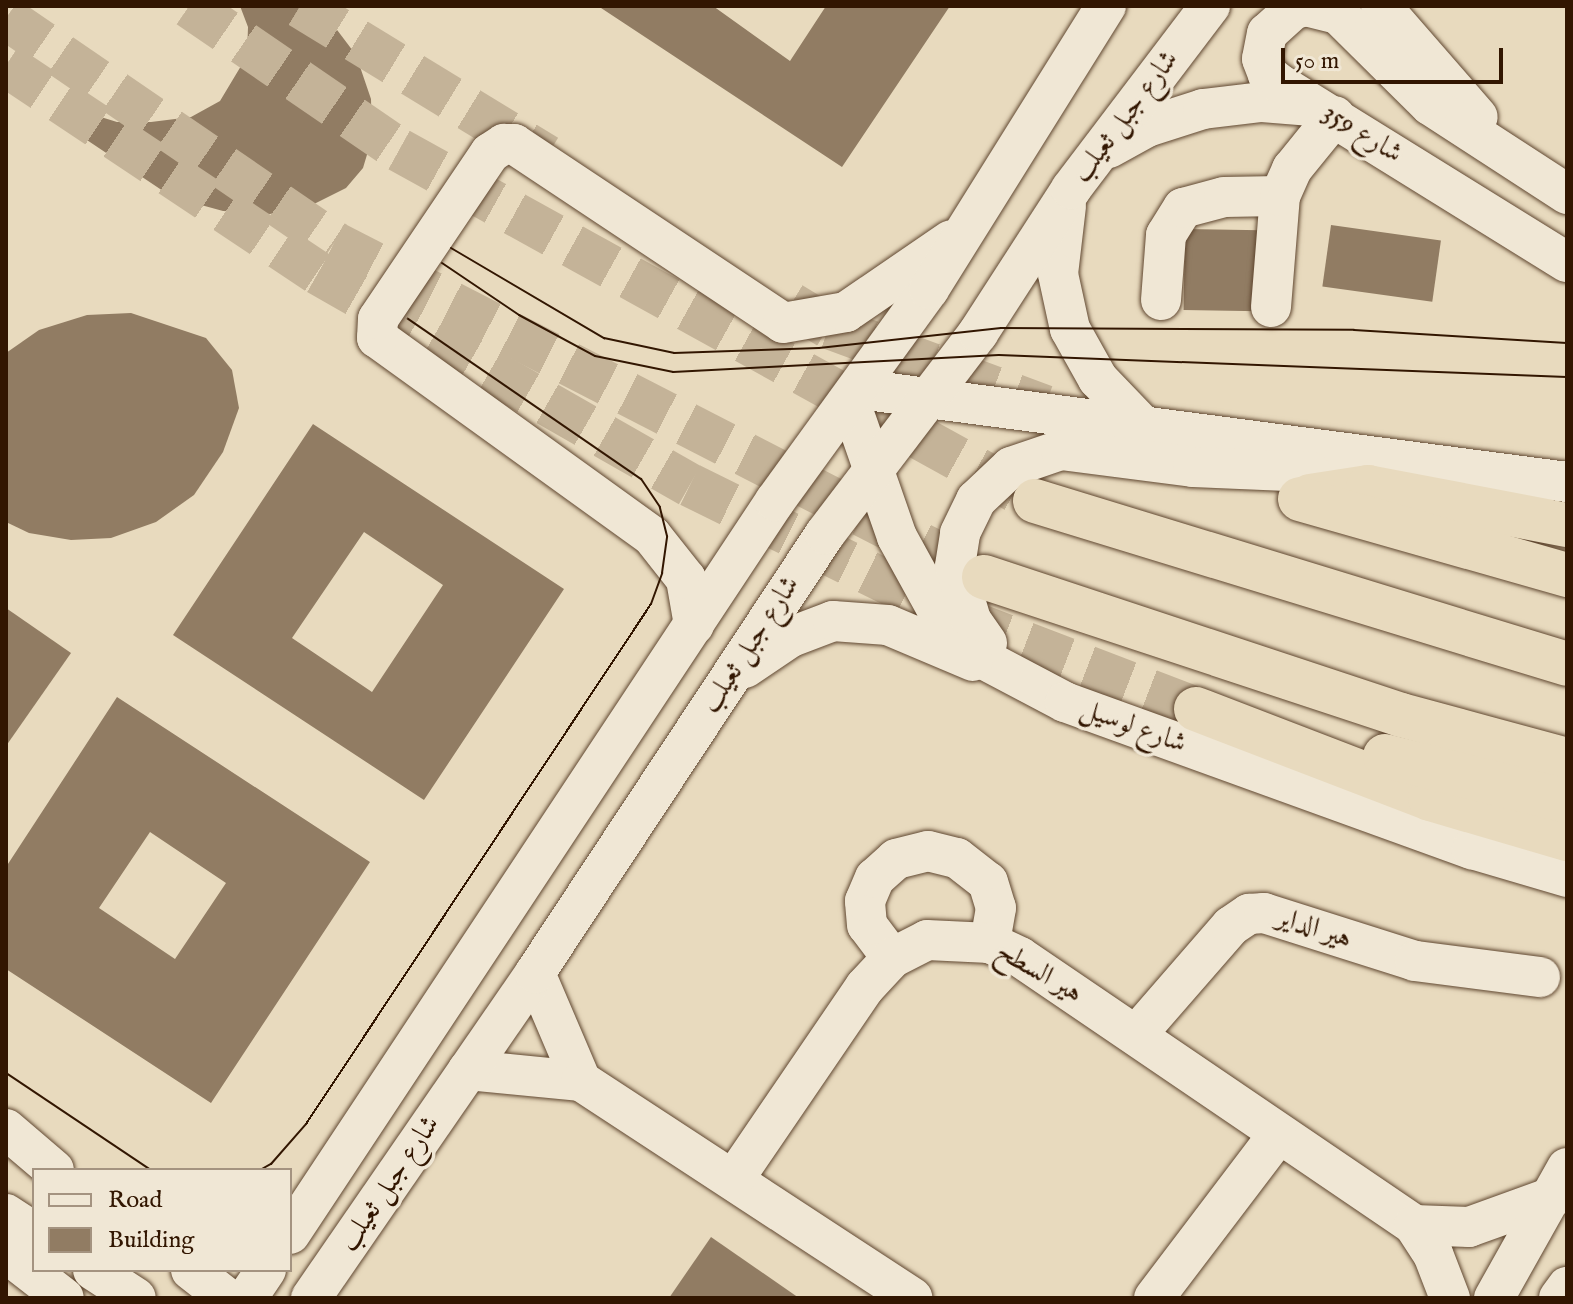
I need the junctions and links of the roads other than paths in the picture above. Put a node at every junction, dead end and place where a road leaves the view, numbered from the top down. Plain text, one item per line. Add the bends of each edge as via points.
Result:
1 (1210, 6) edge
2 (1381, 6) edge
3 (1103, 11) edge
4 (1328, 111) junction
5 (1095, 157) junction
6 (1521, 164) junction
7 (1071, 189) junction
8 (1567, 194) edge
9 (1280, 196) junction
10 (967, 228) junction
11 (1567, 262) edge
12 (1161, 300) dead end
13 (1271, 307) dead end
14 (855, 396) junction
15 (930, 399) junction
16 (1146, 429) junction
17 (875, 468) junction
18 (1473, 469) junction
19 (1567, 482) edge
20 (1035, 501) tunnel mouth
21 (1567, 525) edge
22 (1567, 575) edge
23 (984, 577) tunnel mouth
24 (694, 625) junction
25 (1567, 664) edge
26 (1009, 676) junction
27 (728, 680) junction
28 (1567, 760) edge
29 (1567, 801) edge
30 (1567, 839) edge
31 (1567, 877) edge
32 (990, 943) junction
33 (892, 958) junction
34 (535, 973) junction
35 (1540, 977) dead end
36 (1137, 1034) junction
37 (468, 1070) junction
38 (581, 1081) junction
39 (6, 1129) edge
40 (1277, 1136) junction
41 (6, 1150) edge
42 (49, 1168) edge
43 (52, 1168) edge
44 (333, 1170) junction
45 (734, 1179) junction
46 (1563, 1180) edge
47 (292, 1208) edge
48 (6, 1214) edge
49 (1414, 1225) junction
50 (32, 1231) edge
51 (292, 1231) edge
52 (345, 1250) junction
53 (6, 1253) edge
54 (96, 1272) edge
55 (194, 1272) edge
56 (265, 1272) edge
57 (1567, 1287) edge
58 (64, 1298) edge
59 (136, 1298) edge
60 (227, 1298) edge
61 (247, 1298) edge
62 (311, 1298) edge
63 (344, 1298) edge
64 (912, 1298) edge
65 (1154, 1298) edge
66 (1450, 1298) edge
67 (1494, 1298) edge
68 (1559, 1298) edge

1 - 5 street, شارع جبل ثعيلب
2 - 6 street
3 - 10 street, شارع جبل ثعيلب
4 - 5 street via 1262,102 1203,109 1147,127
4 - 6 street, شارع 359 via 1268,75 1262,59 1273,26 1307,6 1338,14 1430,105
4 - 9 street
4 - 11 street, شارع 359
5 - 7 street, شارع جبل ثعيلب
6 - 8 street, شارع 359
7 - 15 street, شارع جبل ثعيلب
7 - 16 street via 1062,217 1058,274 1070,329 1098,379
9 - 12 street via 1224,197 1183,208 1166,235
9 - 13 street
10 - 14 street, شارع جبل ثعيلب
10 - 24 street via 846,312 783,323 514,144 490,153 378,319 377,338 652,536 686,579
14 - 15 street
14 - 17 street, شارع لوسيل
14 - 24 street, شارع جبل ثعيلب via 775,501
15 - 16 street
15 - 17 street, شارع جبل ثعيلب
16 - 18 street
17 - 26 street, شارع لوسيل via 897,537 936,608 972,653
17 - 27 street, شارع جبل ثعيلب
18 - 19 street
18 - 26 street via 1236,471 1073,450 1035,455 1011,467 976,500 960,533 955,566 971,620
20 - 25 highway
21 - 22 highway via 1368,487 1300,499
23 - 28 highway via 1401,715
24 - 44 street, شارع جبل ثعيلب
26 - 27 street via 888,625 833,621 791,637
26 - 31 street, شارع لوسيل via 1065,702 1472,849
27 - 34 street, شارع جبل ثعيلب
29 - 30 highway via 1196,709 1430,799
32 - 33 street, هير السطح via 927,940
32 - 33 street via 996,908 988,882 957,858 928,851 896,859 875,878 865,901 867,925
32 - 36 street, هير السطح
33 - 45 street, هير السطح via 865,987
34 - 37 street, شارع جبل ثعيلب
34 - 38 street
35 - 36 street, هير الداير via 1415,961 1264,913 1249,914 1231,926
36 - 40 street, هير السطح
37 - 38 street
37 - 52 street, شارع جبل ثعيلب
38 - 45 street
39 - 43 street
40 - 49 street, هير السطح
40 - 65 street
41 - 42 street
44 - 47 street
44 - 51 street, شارع جبل ثعيلب
45 - 64 street
46 - 49 street via 1469,1227
46 - 67 street
48 - 50 street
49 - 66 street via 1433,1254
52 - 62 street, شارع جبل ثعيلب
52 - 63 street
53 - 58 street
54 - 59 street
55 - 60 street
56 - 61 street
57 - 68 street

